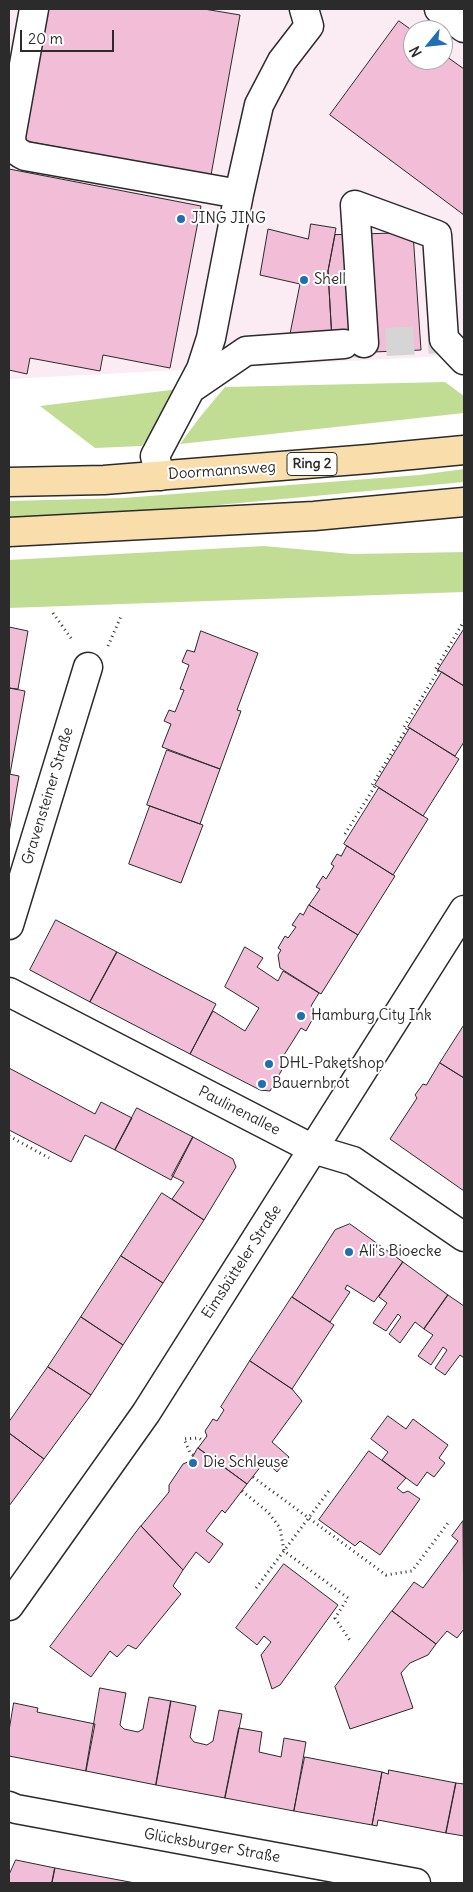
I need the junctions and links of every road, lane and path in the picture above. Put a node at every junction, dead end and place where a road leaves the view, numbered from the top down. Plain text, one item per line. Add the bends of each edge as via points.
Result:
1 (34, 9) edge
2 (304, 9) edge
3 (439, 9) edge
4 (464, 28) edge
5 (239, 194) junction
6 (464, 360) edge
7 (190, 389) junction
8 (464, 450) edge
9 (160, 476) junction
10 (9, 482) edge
11 (464, 502) edge
12 (9, 532) edge
13 (122, 614) dead end
14 (464, 622) edge
15 (107, 649) dead end
16 (88, 667) dead end
17 (345, 834) dead end
18 (464, 910) edge
19 (9, 925) edge
20 (9, 992) edge
21 (9, 1136) edge
22 (313, 1149) junction
23 (49, 1158) dead end
24 (464, 1237) edge
25 (203, 1441) dead end
26 (193, 1456) dead end
27 (253, 1477) dead end
28 (331, 1488) dead end
29 (242, 1491) dead end
30 (309, 1518) junction
31 (448, 1523) dead end
32 (284, 1551) junction
33 (256, 1588) dead end
34 (9, 1606) edge
35 (351, 1642) dead end
36 (9, 1806) edge
37 (416, 1883) edge

1 - 5 street via 11,137 16,151 25,156
2 - 5 street via 309,26 282,61 259,105
3 - 4 street
5 - 7 street via 211,338 201,369
6 - 7 street via 444,339 437,234 355,205 354,344 246,351
7 - 9 street via 155,456
8 - 9 main road, Doormannsweg / Ring 2
9 - 10 main road, Doormannsweg / Ring 2
11 - 12 main road via 304,517
13 - 15 path
14 - 17 path
16 - 19 street, Gravensteiner Straße
18 - 22 street, Eimsbütteler Straße
20 - 22 street, Paulinenallee
21 - 23 path
22 - 24 street, Paulinenallee via 353,1161
22 - 34 street, Eimsbütteler Straße via 146,1413
25 - 26 path via 199,1438 184,1439
27 - 30 path
28 - 30 path
29 - 32 path via 268,1512 280,1528
30 - 31 path via 386,1575 412,1571
30 - 32 path
32 - 33 path
32 - 35 path via 348,1598 335,1618
36 - 37 street, Glücksburger Straße

